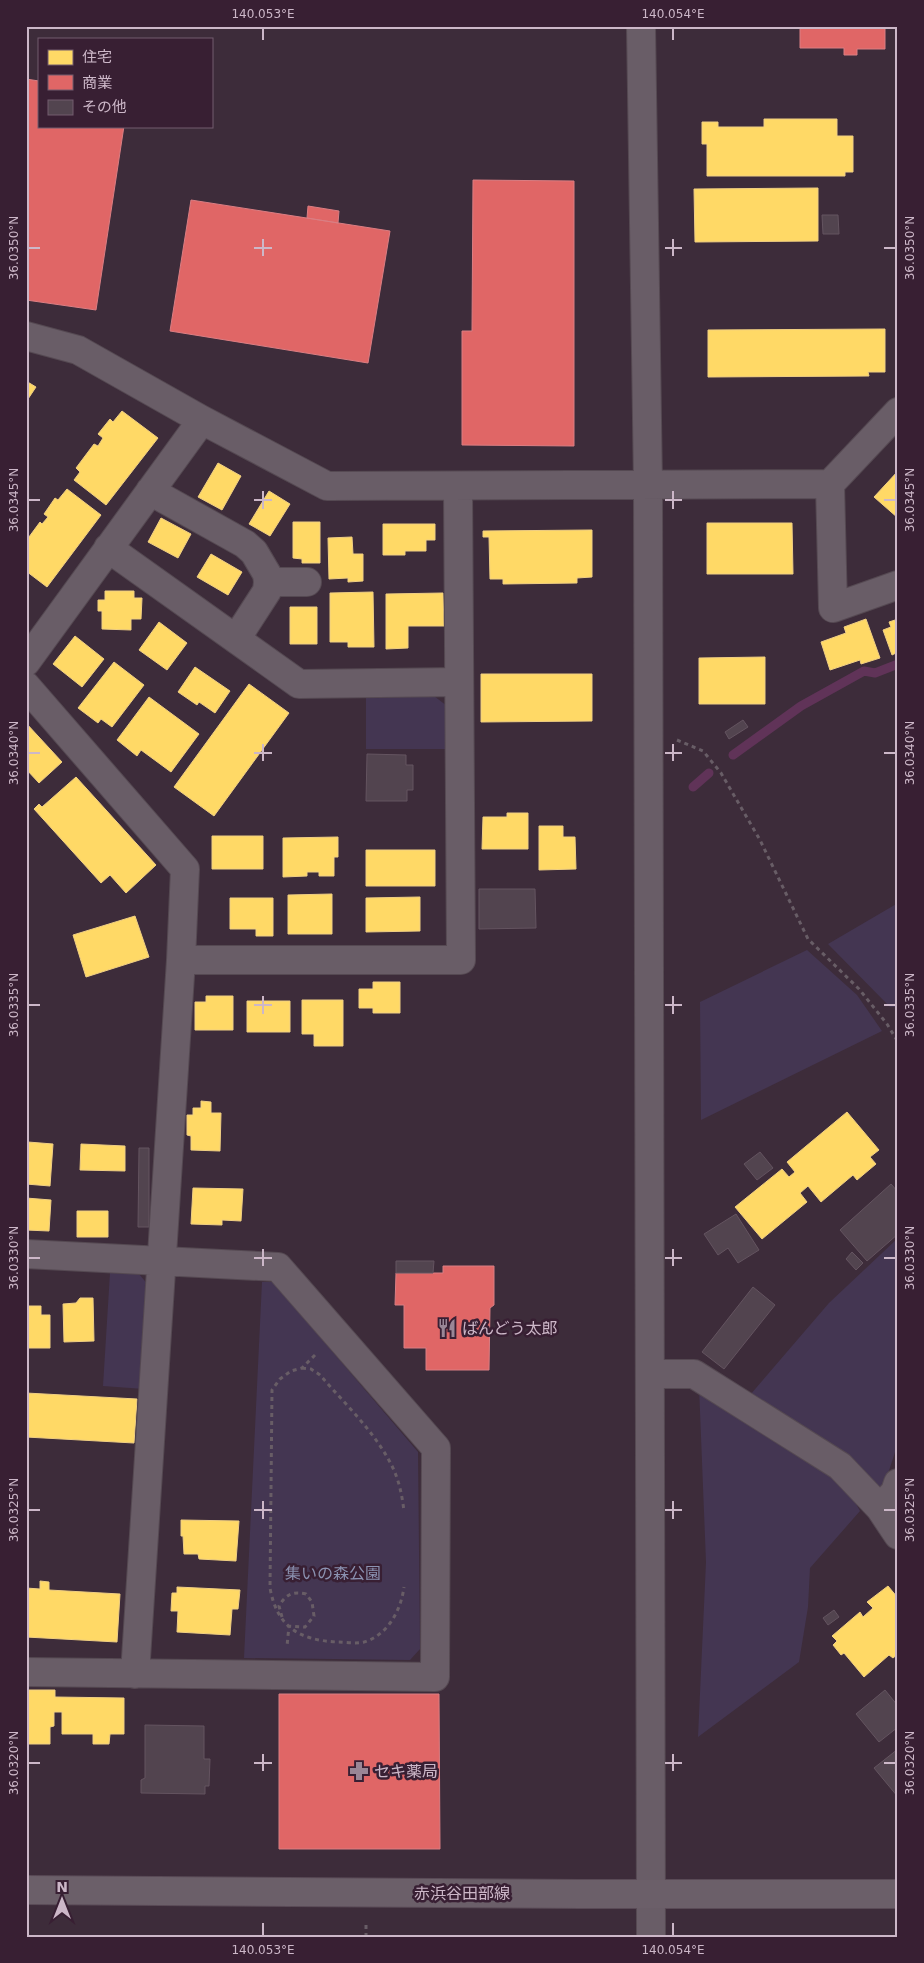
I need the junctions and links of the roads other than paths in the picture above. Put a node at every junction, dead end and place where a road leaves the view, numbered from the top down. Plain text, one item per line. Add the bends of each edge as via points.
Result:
1 (641, 26) edge
2 (26, 336) edge
3 (898, 412) edge
4 (202, 420) junction
5 (648, 484) junction
6 (830, 484) junction
7 (458, 487) junction
8 (150, 491) junction
9 (108, 548) junction
10 (268, 582) junction
11 (306, 582) dead end
12 (898, 585) edge
13 (236, 639) junction
14 (26, 662) edge
15 (459, 682) junction
16 (26, 686) edge
17 (181, 960) junction
18 (26, 1254) edge
19 (162, 1260) junction
20 (650, 1374) junction
21 (898, 1483) edge
22 (880, 1508) junction
23 (898, 1535) edge
24 (26, 1672) edge
25 (135, 1674) junction
26 (26, 1890) edge
27 (651, 1894) junction
28 (898, 1894) edge
29 (651, 1937) edge

1 - 5 street
2 - 4 street via 78,350
3 - 6 street
4 - 7 street via 327,486
4 - 8 street
5 - 6 street
5 - 7 street
5 - 20 street
6 - 12 street via 833,608
7 - 15 street
8 - 9 street
8 - 10 street via 245,544 260,561
9 - 13 street
9 - 14 street
10 - 11 street
10 - 13 street via 267,591
13 - 15 street via 299,684
15 - 17 street via 461,960
16 - 17 street via 185,869
17 - 19 street
18 - 19 street
19 - 25 street
19 - 25 street via 278,1267 436,1448 435,1677
20 - 22 street via 694,1374 840,1466
20 - 27 street
21 - 22 street via 895,1492
22 - 23 street
24 - 25 street
26 - 27 main road, 赤浜谷田部線
27 - 28 main road, 赤浜谷田部線
27 - 29 street

